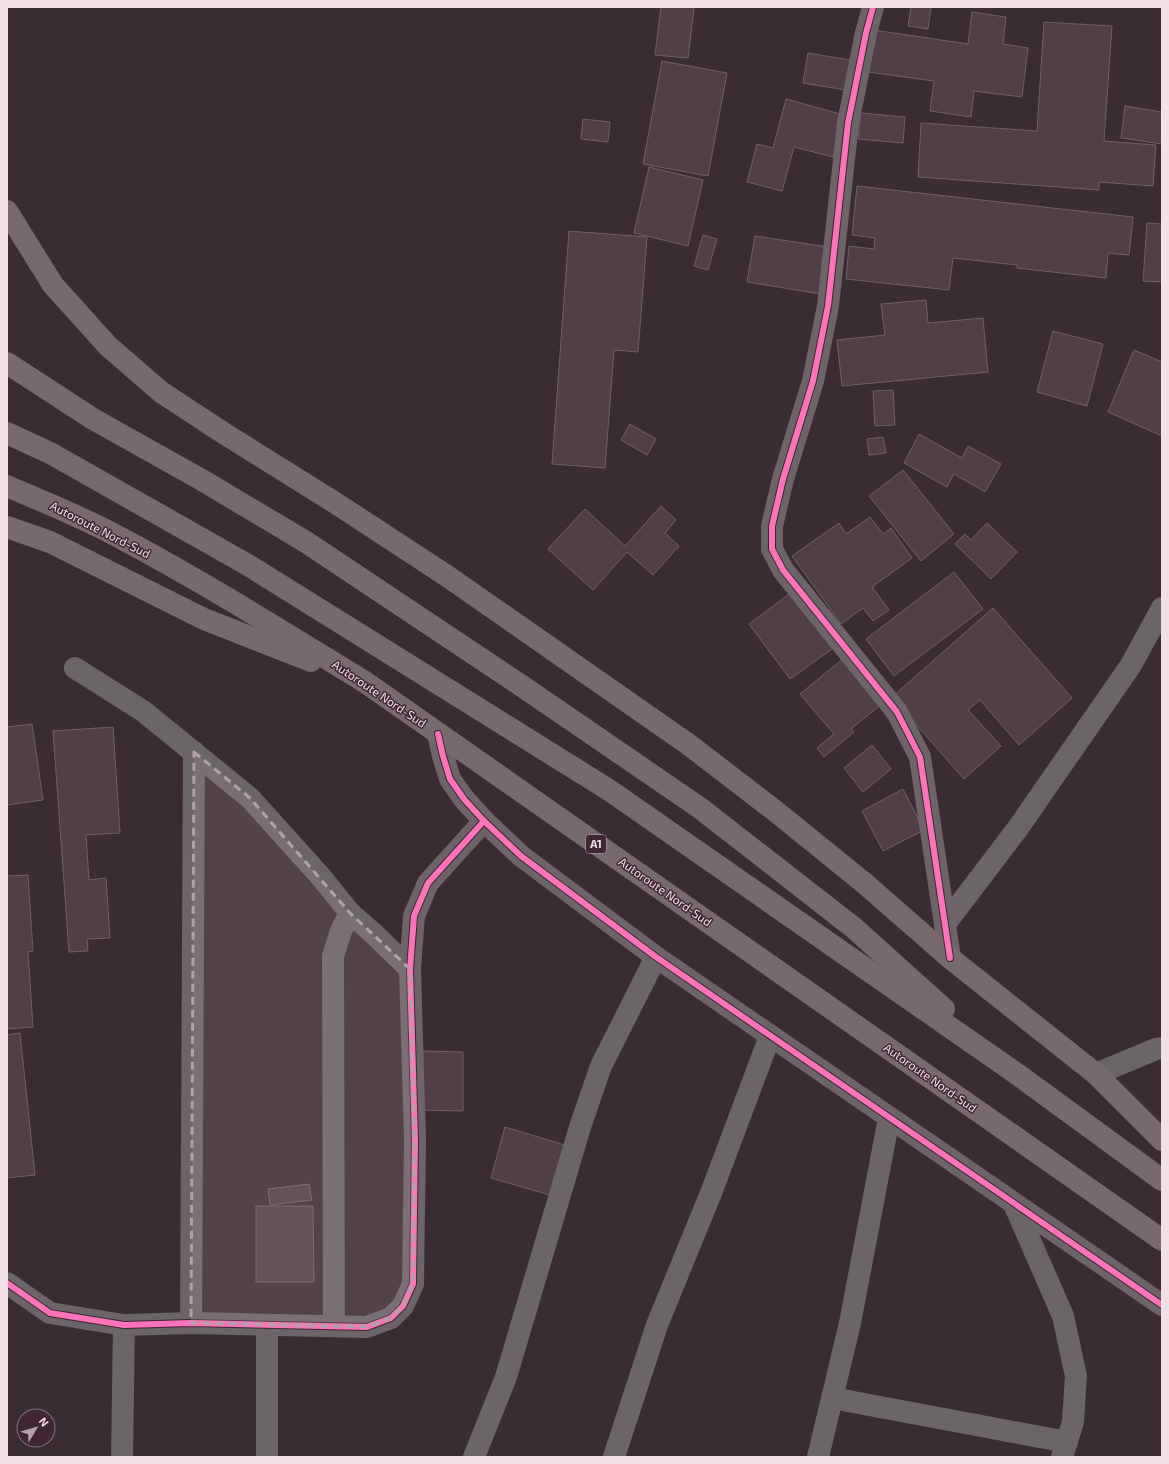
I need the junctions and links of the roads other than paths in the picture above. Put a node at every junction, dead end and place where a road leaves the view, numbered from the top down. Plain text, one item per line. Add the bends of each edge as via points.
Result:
1 (873, 7) edge
2 (7, 211) edge
3 (7, 363) edge
4 (7, 433) edge
5 (7, 486) edge
6 (7, 527) edge
7 (1162, 608) edge
8 (75, 668) dead end
9 (365, 682) junction
10 (438, 734) junction
11 (194, 752) junction
12 (484, 821) junction
13 (350, 913) junction
14 (945, 924) junction
15 (656, 957) junction
16 (950, 958) junction
17 (410, 969) junction
18 (770, 1036) junction
19 (1162, 1048) edge
20 (1017, 1074) junction
21 (1096, 1074) junction
22 (888, 1118) junction
23 (1162, 1140) edge
24 (1162, 1180) edge
25 (1014, 1204) junction
26 (1162, 1240) edge
27 (7, 1283) edge
28 (1162, 1305) edge
29 (191, 1323) junction
30 (124, 1325) junction
31 (267, 1325) junction
32 (334, 1326) junction
33 (832, 1398) junction
34 (1065, 1449) edge
35 (122, 1457) edge
36 (267, 1457) edge
37 (474, 1457) edge
38 (614, 1457) edge
39 (818, 1457) edge

1 - 14 street via 848,123 828,306 813,381 783,479 772,526 772,548 784,570 897,712 920,757
2 - 16 highway via 53,285 108,346 161,392 447,576 688,744 774,810
3 - 20 highway via 93,419 306,542 700,808 854,928
4 - 20 highway via 52,454 248,565 609,790
5 - 9 highway, Autoroute Nord-Sud / A1 via 117,536 236,603
6 - 9 highway via 50,542 204,619
7 - 14 street via 1131,665 1018,828
8 - 11 street via 143,711
9 - 10 highway, Autoroute Nord-Sud / A1
10 - 12 street via 450,779
10 - 26 highway, Autoroute Nord-Sud / A1
11 - 13 street via 250,798
11 - 29 street
12 - 15 street via 521,856
12 - 17 street via 428,883 414,916
13 - 17 street
13 - 32 street via 333,956
14 - 16 street
15 - 18 street
15 - 37 street via 601,1066 580,1127 506,1377
16 - 21 highway
17 - 32 street via 415,1140 413,1284 403,1306 390,1318 367,1327
18 - 22 street
18 - 38 street via 711,1193 657,1326
19 - 21 street
20 - 24 highway
21 - 23 highway
22 - 25 street
22 - 33 street via 850,1323
25 - 28 street
25 - 34 street via 1064,1316 1076,1376 1073,1422
27 - 30 street via 50,1313
29 - 30 street
29 - 31 street
30 - 35 street
31 - 32 street
31 - 36 street
33 - 34 street
33 - 39 street

